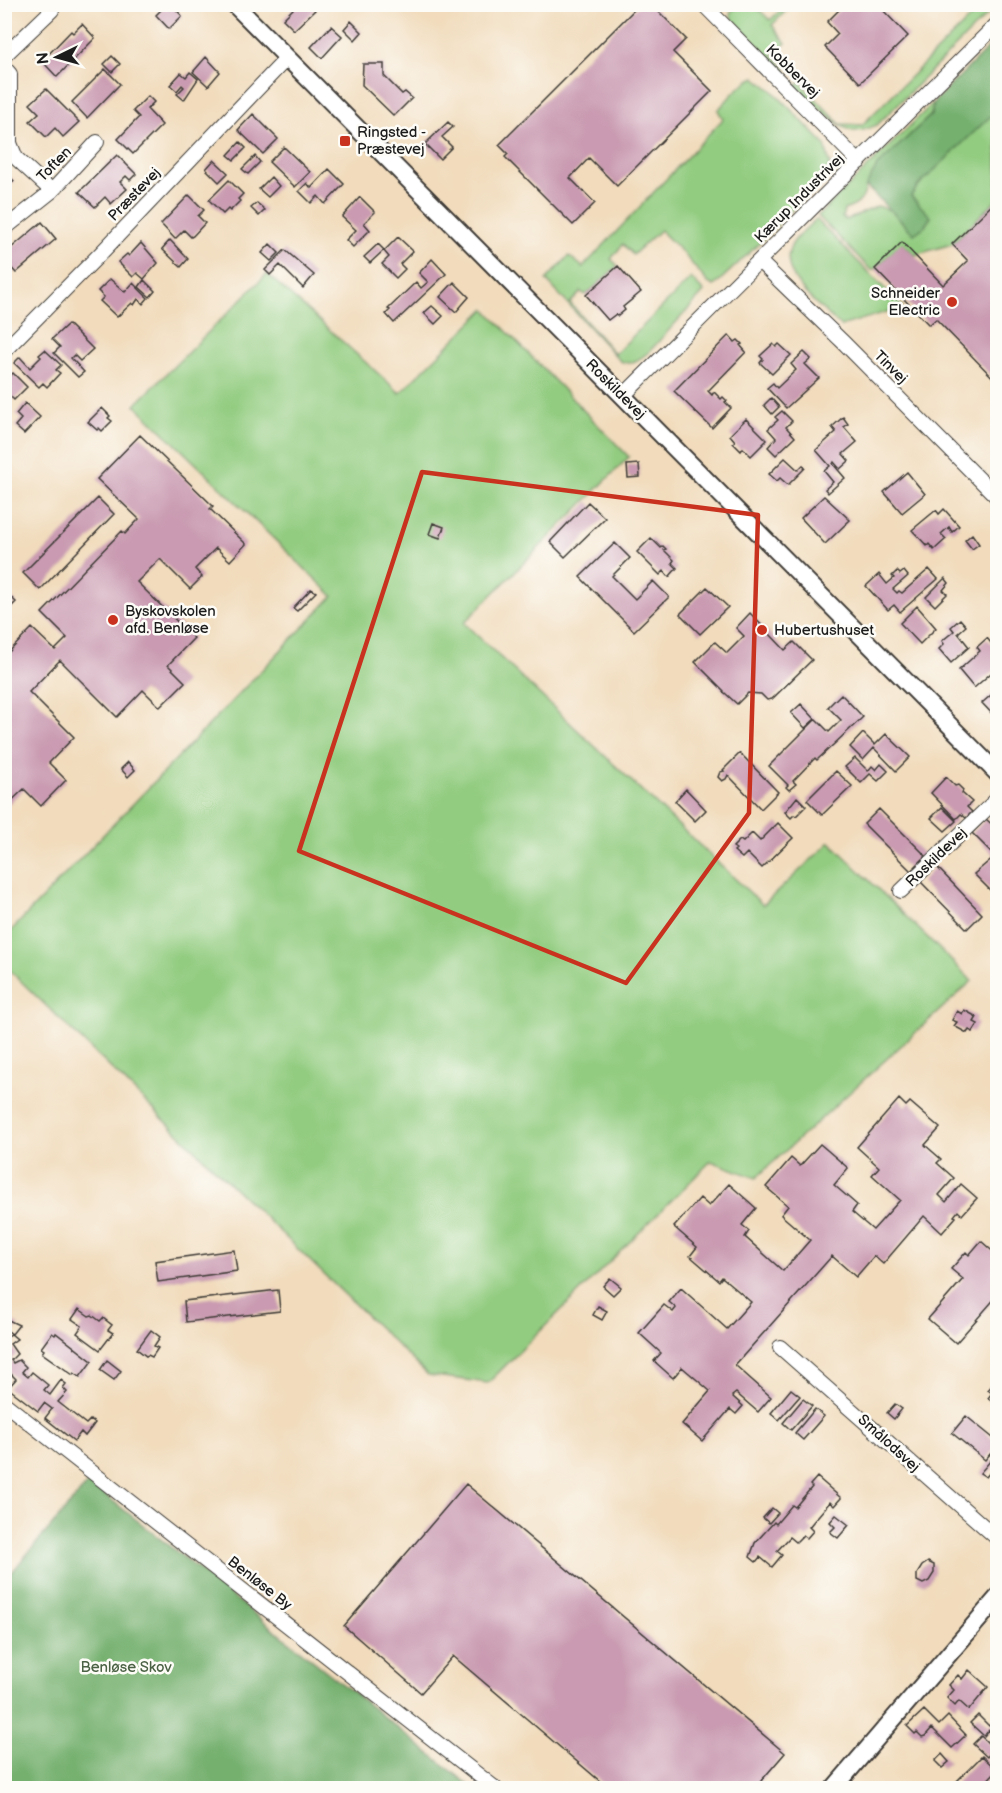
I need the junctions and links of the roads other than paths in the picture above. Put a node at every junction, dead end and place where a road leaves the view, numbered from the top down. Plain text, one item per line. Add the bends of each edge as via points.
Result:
1 (234, 4) edge
2 (703, 4) edge
3 (52, 10) dead end
4 (998, 23) edge
5 (4, 56) edge
6 (287, 58) junction
7 (4, 67) edge
8 (97, 142) dead end
9 (859, 162) junction
10 (52, 191) junction
11 (4, 229) edge
12 (759, 261) junction
13 (4, 351) edge
14 (623, 396) junction
15 (998, 498) edge
16 (998, 774) edge
17 (998, 798) edge
18 (901, 891) dead end
19 (780, 1347) dead end
20 (4, 1403) edge
21 (998, 1539) edge
22 (998, 1597) edge
23 (495, 1788) edge
24 (834, 1788) edge

1 - 6 street, Roskildevej
2 - 9 street, Kobbervej
3 - 5 street
4 - 9 street, Kærup Industrivej
6 - 13 street, Præstevej
6 - 14 street, Roskildevej
7 - 10 street via 10,74 10,143 16,158
8 - 10 street, Toften
9 - 12 street, Kærup Industrivej
10 - 11 street, Toften
12 - 14 street, Kærup Industrivej
12 - 15 street, Tinvej
14 - 16 street, Roskildevej
17 - 18 street, Roskildevej
19 - 21 street, Smålodsvej
20 - 23 street, Benløse By
22 - 24 street

